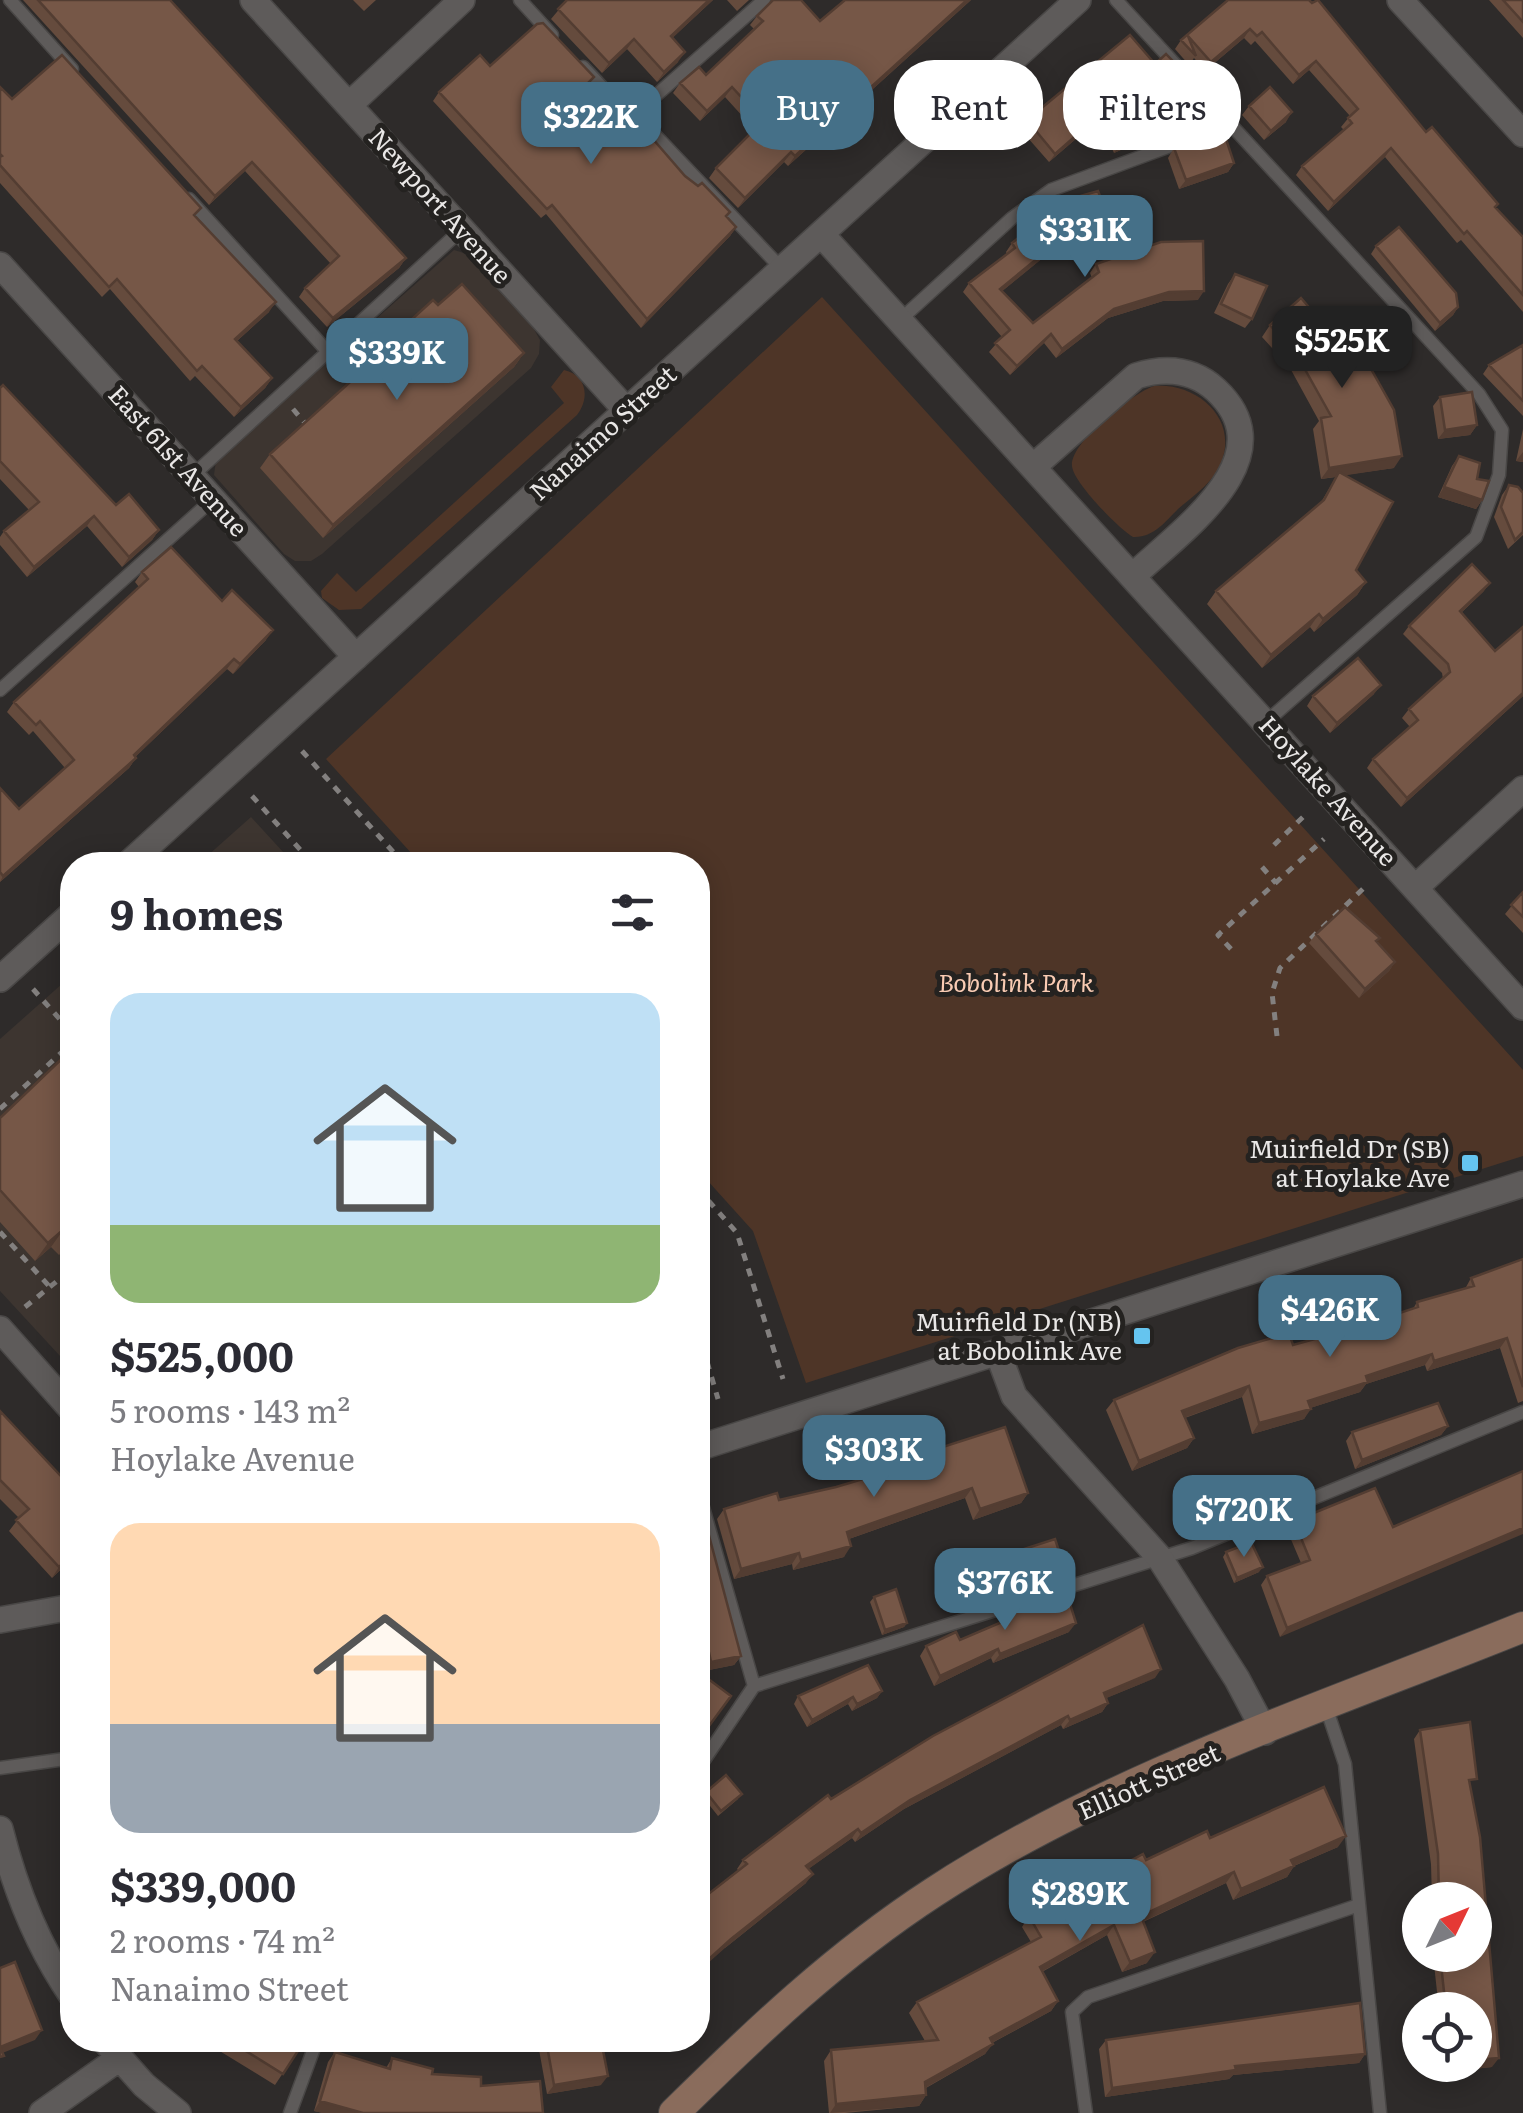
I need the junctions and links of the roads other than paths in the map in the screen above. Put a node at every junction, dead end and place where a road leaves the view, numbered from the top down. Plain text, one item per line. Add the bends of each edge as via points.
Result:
1 (10, 0) edge
2 (253, 0) edge
3 (462, 0) edge
4 (520, 0) edge
5 (764, 0) edge
6 (1078, 0) edge
7 (1116, 0) edge
8 (1400, 0) edge
9 (1169, 60) edge
10 (76, 74) edge
11 (349, 105) junction
12 (635, 114) junction
13 (1523, 134) edge
14 (1241, 141) edge
15 (1159, 150) edge
16 (182, 191) edge
17 (460, 231) junction
18 (821, 234) junction
19 (0, 265) edge
20 (782, 269) junction
21 (900, 320) junction
22 (328, 353) junction
23 (628, 411) junction
24 (1033, 466) junction
25 (191, 476) junction
26 (212, 500) junction
27 (1133, 576) junction
28 (356, 656) junction
29 (0, 690) edge
30 (1266, 723) junction
31 (1523, 789) edge
32 (141, 852) edge
33 (1415, 888) junction
34 (60, 925) edge
35 (0, 978) edge
36 (1523, 1007) edge
37 (1523, 1184) edge
38 (0, 1330) edge
39 (998, 1353) junction
40 (60, 1397) edge
41 (1523, 1412) edge
42 (710, 1444) edge
43 (710, 1532) edge
44 (1159, 1557) junction
45 (60, 1609) edge
46 (0, 1620) edge
47 (1523, 1627) edge
48 (754, 1686) junction
49 (1326, 1707) junction
50 (1265, 1732) junction
51 (710, 1751) edge
52 (60, 1760) edge
53 (0, 1768) edge
54 (0, 1829) edge
55 (1356, 1906) junction
56 (60, 1978) edge
57 (109, 2052) edge
58 (113, 2052) edge
59 (313, 2052) edge
60 (42, 2113) edge
61 (178, 2113) edge
62 (290, 2113) edge
63 (674, 2113) edge
64 (1086, 2113) edge
65 (1380, 2113) edge

1 - 10 lane
2 - 11 street, Newport Avenue
3 - 11 street
4 - 12 lane
5 - 12 lane
6 - 18 street, Nanaimo Street
7 - 9 lane
8 - 13 street
11 - 17 street, Newport Avenue
12 - 20 lane
14 - 30 lane via 1480,394 1502,430 1499,475 1476,536
15 - 21 lane via 1051,190
16 - 22 lane
17 - 22 lane
17 - 23 street, Newport Avenue
18 - 20 street, Nanaimo Street
18 - 21 street, Hoylake Avenue
19 - 25 street, East 61st Avenue
20 - 23 street, Nanaimo Street
21 - 24 street, Hoylake Avenue
22 - 25 lane
23 - 28 street, Nanaimo Street
24 - 27 street, Hoylake Avenue
24 - 27 street via 1136,376 1155,370 1192,374 1223,397 1237,419 1242,446 1232,476
25 - 26 street, East 61st Avenue
26 - 28 street, East 61st Avenue
26 - 29 lane
27 - 30 street, Hoylake Avenue
28 - 32 street, Nanaimo Street
30 - 33 street, Hoylake Avenue
31 - 33 street
33 - 36 street, Hoylake Avenue
34 - 35 street
37 - 39 street
38 - 40 street
39 - 42 street
39 - 44 street via 1014,1396
41 - 44 lane
43 - 48 lane
44 - 48 lane
44 - 50 street
45 - 46 street
47 - 49 street, Elliott Street
48 - 51 lane
49 - 50 street, Elliott Street
49 - 55 lane via 1345,1764
50 - 63 street, Elliott Street via 1038,1832 936,1890 821,1974
52 - 53 lane
54 - 56 street via 15,1899
55 - 64 lane via 1088,1997 1072,2012
55 - 65 lane
57 - 60 street
58 - 61 street
59 - 62 lane

